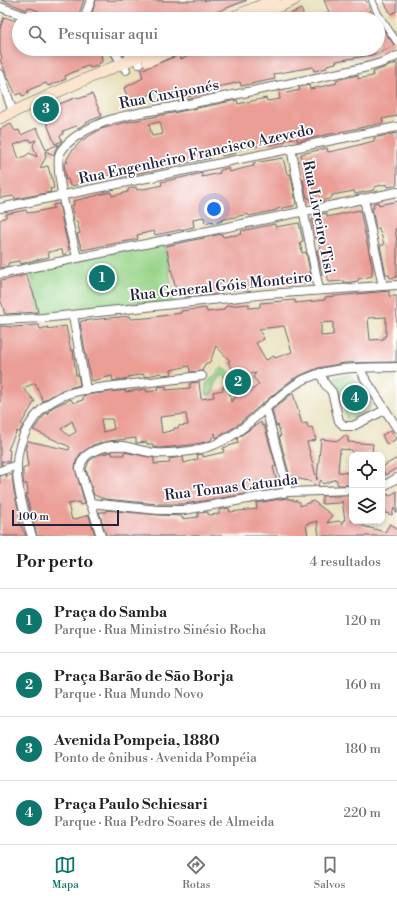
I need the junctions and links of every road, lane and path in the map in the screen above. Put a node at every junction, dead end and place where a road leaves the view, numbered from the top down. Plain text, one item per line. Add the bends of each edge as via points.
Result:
1 (91, 0) edge
2 (372, 0) edge
3 (283, 1) edge
4 (0, 7) edge
5 (14, 12) edge
6 (87, 12) edge
7 (249, 12) edge
8 (262, 12) edge
9 (377, 12) edge
10 (385, 24) edge
11 (397, 42) edge
12 (118, 56) edge
13 (133, 56) edge
14 (145, 56) edge
15 (153, 56) edge
16 (397, 56) edge
17 (137, 61) junction
18 (124, 66) junction
19 (0, 74) edge
20 (13, 112) junction
21 (0, 118) edge
22 (397, 127) edge
23 (291, 148) junction
24 (397, 192) edge
25 (63, 195) junction
26 (364, 199) junction
27 (0, 208) edge
28 (304, 211) junction
29 (77, 257) junction
30 (0, 274) edge
31 (397, 285) edge
32 (383, 286) junction
33 (319, 290) junction
34 (73, 315) junction
35 (0, 320) edge
36 (397, 367) edge
37 (360, 368) junction
38 (320, 373) junction
39 (202, 376) dead end
40 (86, 390) junction
41 (266, 408) junction
42 (385, 410) junction
43 (397, 428) edge
44 (17, 465) junction
45 (0, 471) edge
46 (397, 478) edge
47 (385, 485) edge
48 (349, 490) edge
49 (288, 492) junction
50 (90, 503) junction
51 (32, 536) edge
52 (101, 536) edge

1 - 6 street
2 - 9 street
3 - 7 main road
3 - 8 main road
4 - 5 street
10 - 11 street
12 - 18 street
13 - 17 street
14 - 17 main road
15 - 17 main road
16 - 25 street, Rua Cuxiponés via 370,66 102,123 86,130 60,153 58,169
17 - 18 main road
18 - 20 main road
19 - 20 street
20 - 21 main road
22 - 23 street, Rua Engenheiro Francisco Azevedo
23 - 25 street, Rua Engenheiro Francisco Azevedo
23 - 28 street, Rua Livreiro Tisi
24 - 26 street
25 - 27 street, Rua Engenheiro Francisco Azevedo
25 - 29 street, Rua Cuxiponés
26 - 28 street
26 - 32 street
28 - 29 street
28 - 33 street, Rua Livreiro Tisi
29 - 30 street
31 - 32 street, Rua General Góis Monteiro
32 - 33 street, Rua General Góis Monteiro
33 - 34 street, Rua General Góis Monteiro
34 - 35 street, Rua General Góis Monteiro
34 - 40 street
36 - 37 street
37 - 38 street
37 - 42 street
38 - 41 street via 296,384
38 - 42 street via 332,392 339,420 344,426 353,426
39 - 40 street
40 - 44 street via 58,398 37,415 19,447
41 - 49 street
41 - 50 street via 235,435 210,447 175,453 155,453 114,446 86,455 82,459 80,469
42 - 43 street
44 - 45 street
44 - 51 street
46 - 47 street
48 - 49 street, Rua Tomas Catunda
49 - 50 street, Rua Tomas Catunda via 184,510
50 - 52 street

